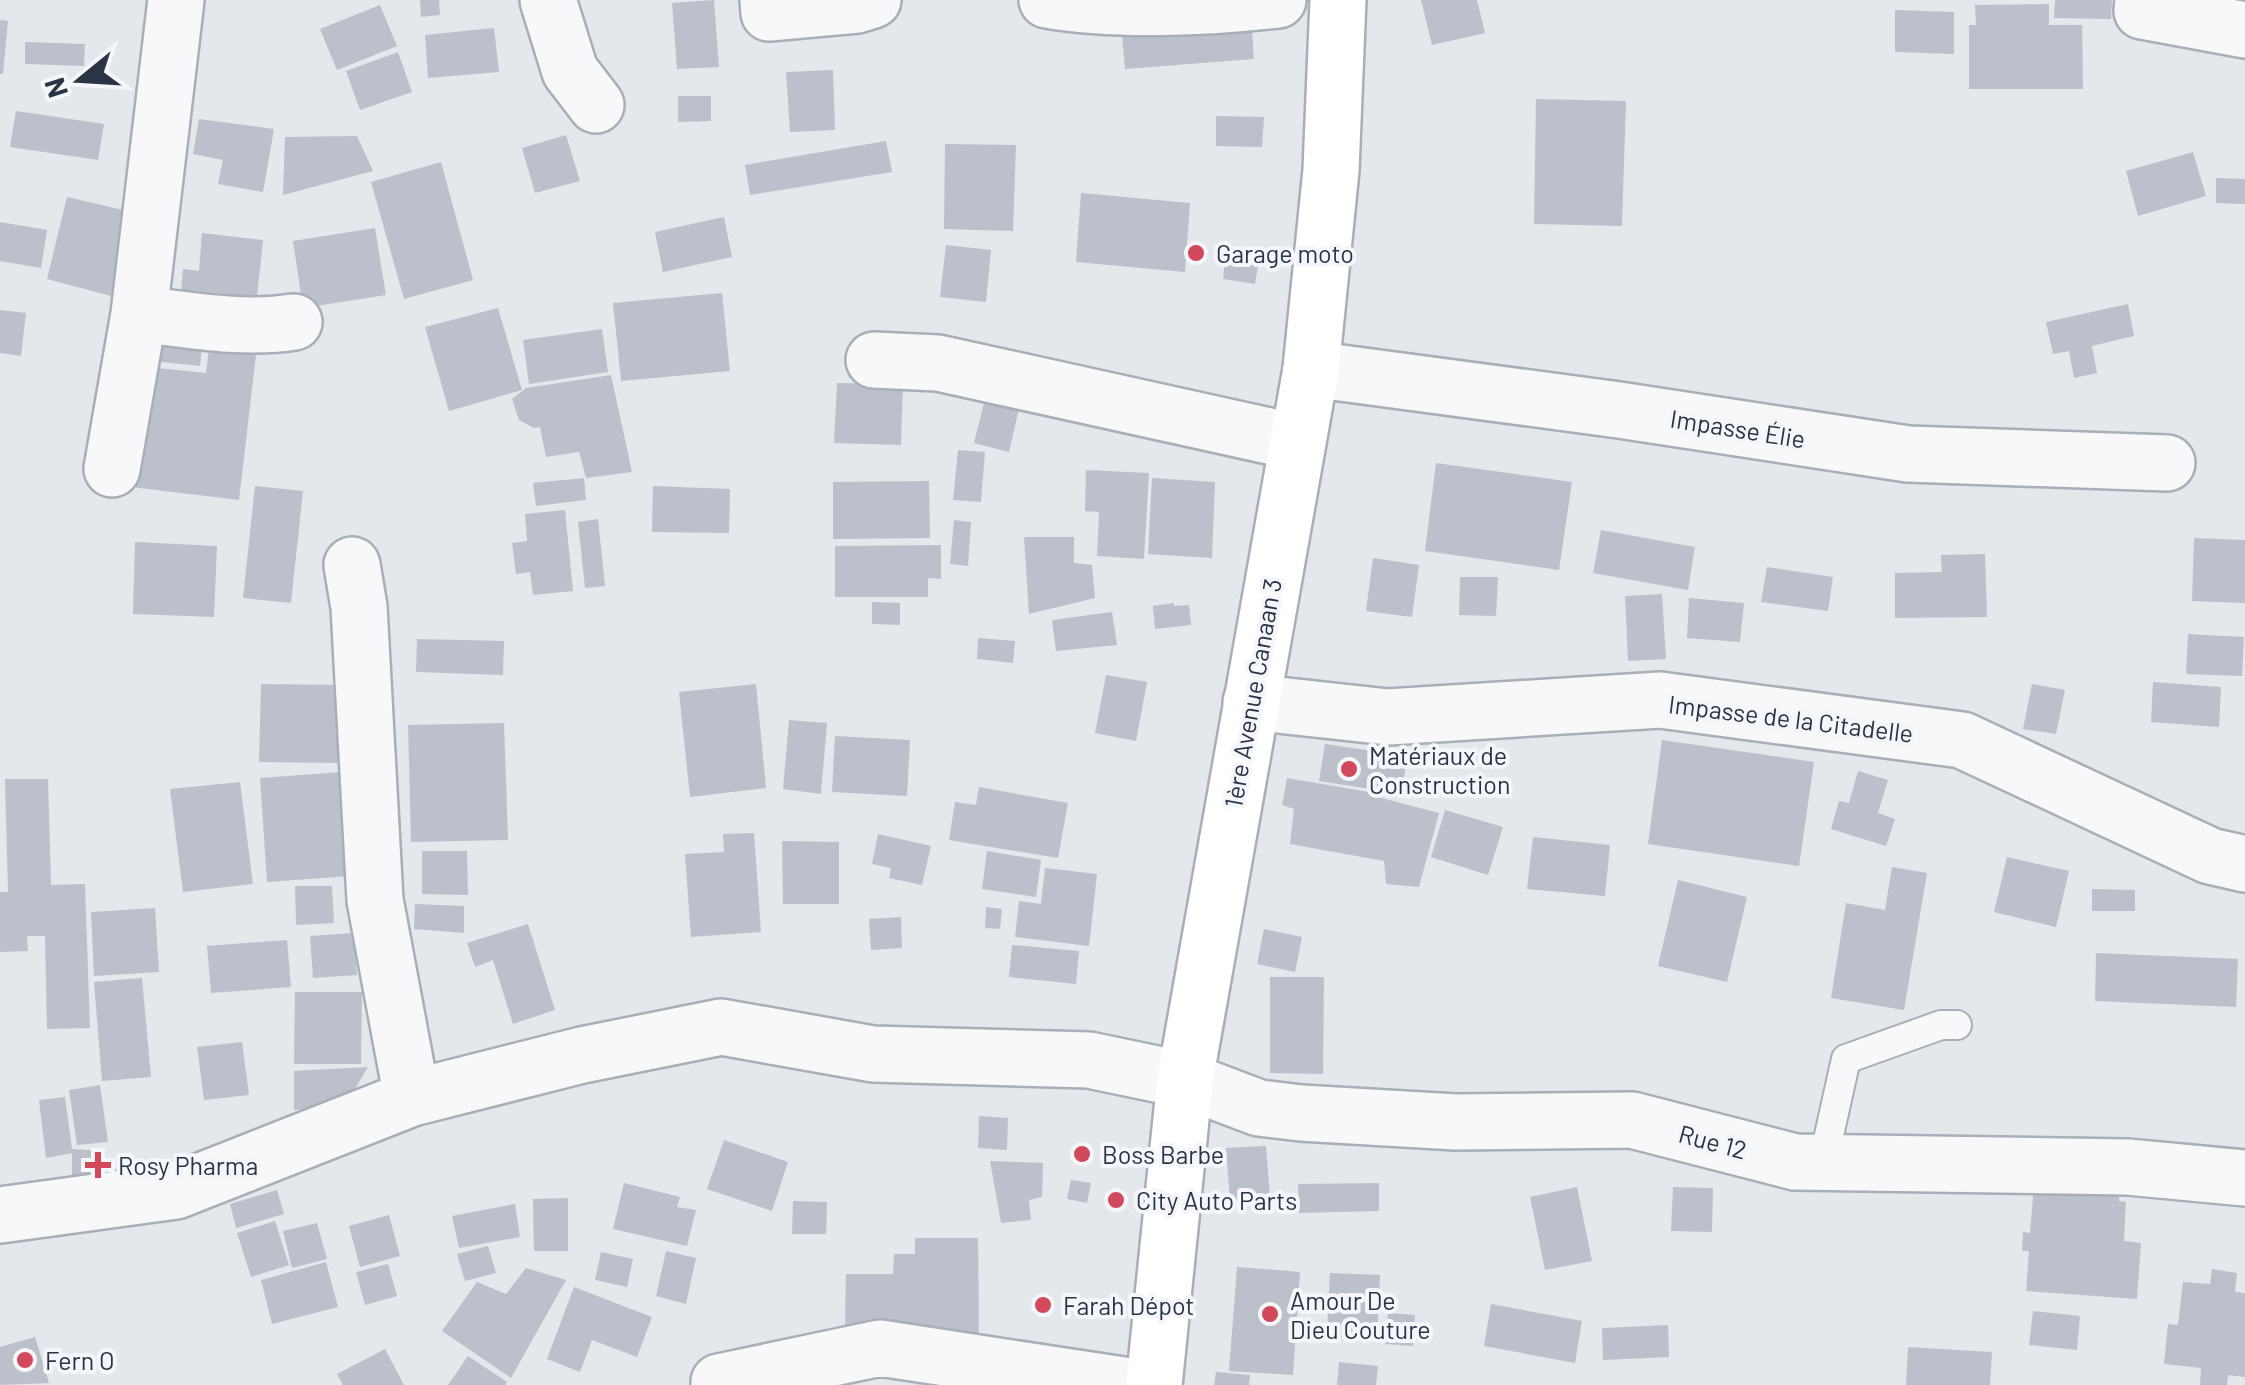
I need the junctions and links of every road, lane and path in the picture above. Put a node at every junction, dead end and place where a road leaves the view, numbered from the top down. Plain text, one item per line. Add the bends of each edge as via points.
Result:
1 (176, 0) edge
2 (548, 0) edge
3 (768, 0) edge
4 (873, 0) edge
5 (1047, 0) edge
6 (1278, 0) edge
7 (1338, 0) edge
8 (2143, 0) edge
9 (2245, 30) edge
10 (596, 105) dead end
11 (139, 314) junction
12 (294, 322) dead end
13 (874, 360) dead end
14 (1311, 369) junction
15 (1296, 442) junction
16 (2167, 463) dead end
17 (112, 470) dead end
18 (352, 565) dead end
19 (1251, 702) junction
20 (2245, 864) edge
21 (1957, 1025) dead end
22 (1186, 1080) junction
23 (412, 1098) junction
24 (1821, 1168) junction
25 (2245, 1178) edge
26 (0, 1215) edge
27 (719, 1382) dead end
28 (1124, 1385) edge
29 (1154, 1385) edge

1 - 11 street
2 - 10 street via 570,71
3 - 4 street via 770,13
5 - 6 street via 1228,6
7 - 14 main road, 1ère Avenue Canaan 3 via 1331,170
8 - 9 street via 2142,11
11 - 12 street via 224,324
11 - 17 street
13 - 15 street via 938,363
14 - 15 main road, 1ère Avenue Canaan 3
14 - 16 street, Impasse Élie via 1908,454
15 - 19 main road, 1ère Avenue Canaan 3
18 - 23 street via 374,900
19 - 20 street, Impasse de la Citadelle via 1388,717 1660,700 1962,740 2210,856
19 - 22 main road, 1ère Avenue Canaan 3
21 - 24 lane via 1846,1059
22 - 23 street, Rue 12 via 1089,1060 874,1054 721,1028
22 - 24 street, Rue 12 via 1259,1108 1301,1113 1456,1122 1632,1120
22 - 29 main road, 1ère Avenue Canaan 3
23 - 26 street, Rue 12 via 176,1191
24 - 25 street, Rue 12 via 2128,1166
27 - 28 street via 880,1348

